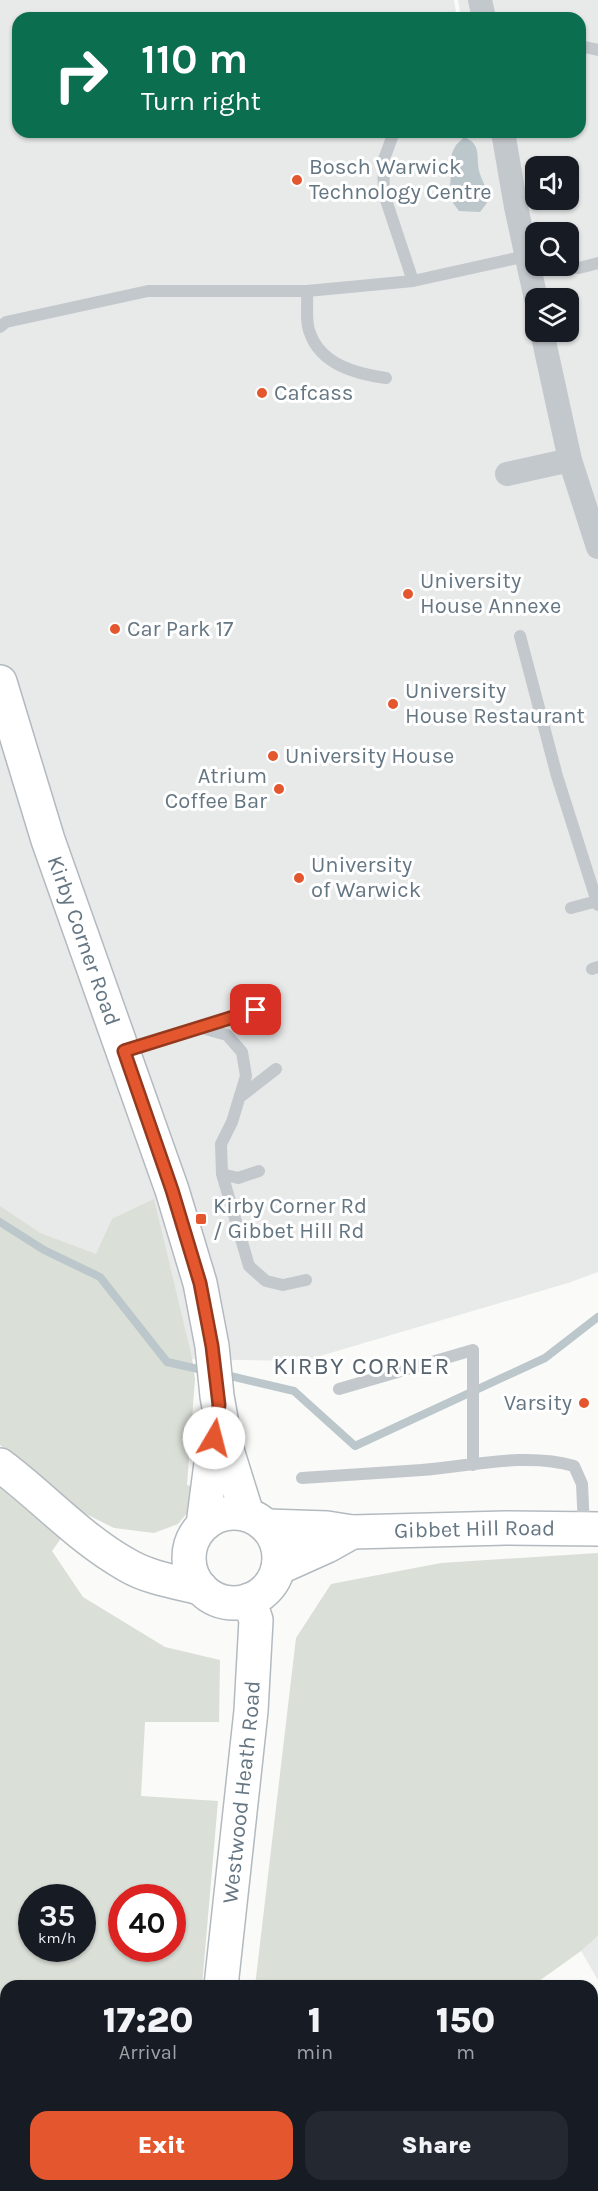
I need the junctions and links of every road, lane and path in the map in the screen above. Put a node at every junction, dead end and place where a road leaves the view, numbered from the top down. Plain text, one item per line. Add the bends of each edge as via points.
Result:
1 (391, 138) edge
2 (504, 138) edge
3 (525, 238) edge
4 (525, 259) edge
5 (598, 263) edge
6 (579, 268) edge
7 (413, 281) junction
8 (307, 291) junction
9 (0, 327) edge
10 (544, 342) edge
11 (386, 378) dead end
12 (570, 460) junction
13 (507, 474) dead end
14 (598, 547) edge
15 (520, 636) dead end
16 (0, 682) edge
17 (597, 903) edge
18 (571, 908) dead end
19 (256, 1010) dead end
20 (202, 1028) junction
21 (124, 1051) junction
22 (276, 1069) dead end
23 (240, 1098) junction
24 (259, 1171) dead end
25 (222, 1174) junction
26 (306, 1280) dead end
27 (339, 1389) dead end
28 (218, 1401) junction
29 (0, 1465) edge
30 (473, 1465) junction
31 (302, 1478) dead end
32 (257, 1520) junction
33 (591, 1529) edge
34 (199, 1532) junction
35 (352, 1532) junction
36 (106, 1550) junction
37 (278, 1568) junction
38 (201, 1588) junction
39 (249, 1600) junction
40 (222, 1980) edge

1 - 7 lane via 383,162 384,194
2 - 3 street
4 - 7 lane
5 - 6 lane
7 - 8 lane
8 - 9 lane via 148,291 54,310
8 - 11 lane via 309,333 325,357 347,369
10 - 12 street
12 - 13 street
12 - 14 street
15 - 17 lane via 557,776
16 - 21 street, Kirby Corner Road via 48,840
17 - 18 lane
19 - 20 lane
20 - 21 lane
20 - 23 lane via 227,1035 242,1052 246,1076
21 - 28 street, Kirby Corner Road via 200,1283
22 - 23 lane
23 - 25 lane via 221,1144
24 - 25 lane via 238,1178
25 - 26 lane via 249,1266 266,1281 283,1285
27 - 30 lane via 473,1350
28 - 32 street, Kirby Corner Road via 226,1447
28 - 34 street, Kirby Corner Road
29 - 36 street
30 - 31 lane
30 - 33 lane via 536,1460 574,1466 582,1484
32 - 34 street via 232,1512 214,1517
32 - 35 street, Gibbet Hill Road
32 - 37 street via 276,1540
33 - 35 street, Gibbet Hill Road
34 - 36 street via 173,1552 154,1556
34 - 38 street via 190,1546 189,1565
35 - 37 street, Gibbet Hill Road
36 - 38 street via 126,1565 150,1575
37 - 39 street via 272,1582
38 - 39 street via 219,1600
39 - 40 street, Westwood Heath Road via 256,1620 250,1711

